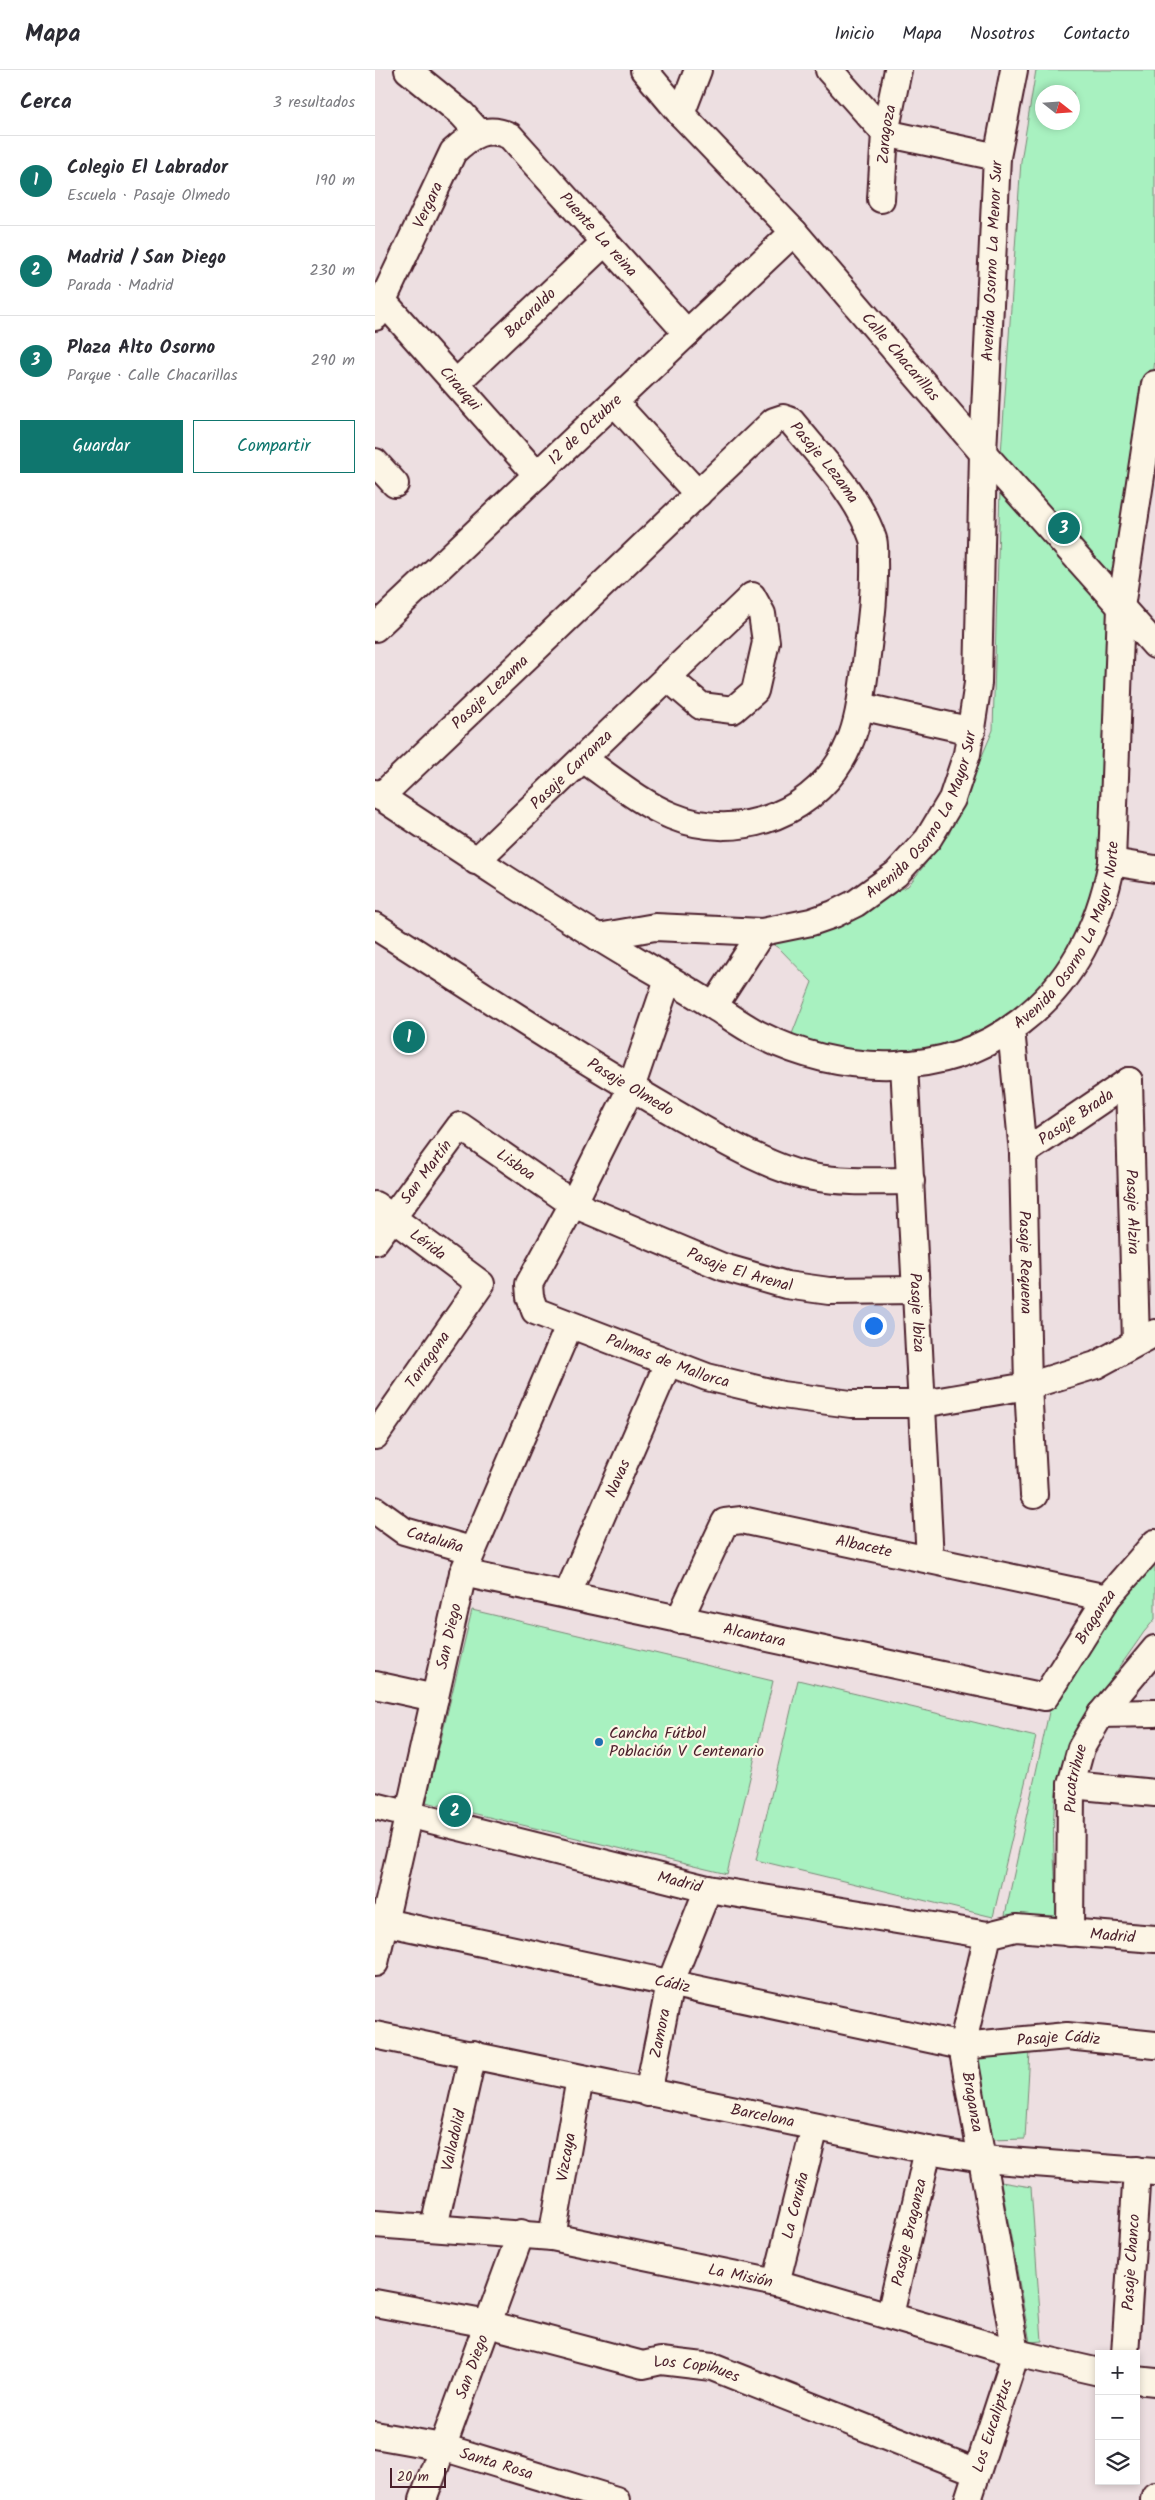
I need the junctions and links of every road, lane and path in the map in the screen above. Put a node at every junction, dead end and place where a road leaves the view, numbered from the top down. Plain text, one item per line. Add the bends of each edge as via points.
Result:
1 (408, 70) edge
2 (644, 70) edge
3 (698, 70) edge
4 (829, 70) edge
5 (898, 70) edge
6 (1014, 70) edge
7 (681, 114) junction
8 (479, 133) junction
9 (885, 133) junction
10 (997, 157) junction
11 (881, 199) dead end
12 (794, 232) junction
13 (605, 242) junction
14 (378, 309) edge
15 (687, 333) junction
16 (456, 383) junction
17 (1155, 387) edge
18 (615, 402) junction
19 (983, 453) junction
20 (375, 462) edge
21 (537, 475) junction
22 (395, 484) dead end
23 (699, 494) junction
24 (1121, 607) junction
25 (375, 627) edge
26 (1155, 645) edge
27 (667, 677) dead end
28 (860, 706) junction
29 (972, 731) junction
30 (583, 759) junction
31 (378, 795) edge
32 (476, 861) junction
33 (1112, 862) junction
34 (1155, 870) edge
35 (375, 926) edge
36 (762, 932) junction
37 (598, 937) junction
38 (668, 979) junction
39 (714, 1006) junction
40 (1011, 1029) junction
41 (905, 1064) junction
42 (1129, 1081) joint
43 (631, 1088) junction
44 (460, 1126) joint
45 (1023, 1153) junction
46 (911, 1181) junction
47 (573, 1204) junction
48 (383, 1212) edge
49 (375, 1240) edge
50 (481, 1284) joint
51 (916, 1290) junction
52 (569, 1326) junction
53 (1145, 1338) edge
54 (669, 1363) junction
55 (1028, 1386) junction
56 (922, 1404) junction
57 (375, 1436) edge
58 (1034, 1495) dead end
59 (375, 1510) edge
60 (1155, 1543) edge
61 (929, 1560) junction
62 (467, 1561) junction
63 (568, 1593) junction
64 (1107, 1598) junction
65 (679, 1620) junction
66 (1155, 1649) edge
67 (375, 1685) edge
68 (1045, 1697) joint
69 (435, 1698) junction
70 (1155, 1713) edge
71 (1101, 1714) junction
72 (1071, 1785) junction
73 (1155, 1793) edge
74 (375, 1806) edge
75 (409, 1813) junction
76 (708, 1889) junction
77 (384, 1922) junction
78 (1070, 1933) junction
79 (988, 1935) junction
80 (1155, 1939) edge
81 (375, 1963) edge
82 (670, 1984) junction
83 (375, 2035) edge
84 (1155, 2045) edge
85 (962, 2046) junction
86 (473, 2054) junction
87 (580, 2078) junction
88 (648, 2093) junction
89 (815, 2127) junction
90 (928, 2150) junction
91 (982, 2159) junction
92 (1146, 2171) edge
93 (375, 2224) edge
94 (434, 2227) junction
95 (521, 2233) junction
96 (552, 2237) junction
97 (777, 2284) junction
98 (375, 2303) edge
99 (890, 2315) junction
100 (488, 2324) junction
101 (1125, 2350) edge
102 (1016, 2353) junction
103 (1095, 2371) edge
104 (1140, 2380) edge
105 (1155, 2382) edge
106 (375, 2435) edge
107 (442, 2447) junction
108 (977, 2472) junction
109 (1155, 2496) edge
110 (610, 2499) edge
111 (423, 2500) edge
112 (968, 2500) edge
113 (1154, 2500) edge

1 - 8 street via 462,114
2 - 7 street, Calle Chacarillas
3 - 7 street
4 - 9 street
5 - 9 street, Zaragoza
6 - 10 street, Avenida Osorno La Menor Sur
7 - 12 street, Calle Chacarillas
8 - 13 street, Puente La reina via 498,131 510,136
8 - 14 street, Vergara via 453,152
9 - 10 street
9 - 11 street, Zaragoza
10 - 19 street, Avenida Osorno La Menor Sur
12 - 15 street, 12 de Octubre
12 - 19 street, Calle Chacarillas
13 - 15 street, Puente La reina
13 - 16 street, Bacaraldo
14 - 16 street, Cirauqui
15 - 18 street, 12 de Octubre
16 - 21 street, Cirauqui
17 - 24 street, Avenida Osorno La Mayor Norte
18 - 21 street, 12 de Octubre
18 - 23 street
19 - 24 street, Calle Chacarillas
19 - 29 street, Avenida Osorno La Mayor Sur via 978,684
20 - 22 street
21 - 25 street, 12 de Octubre
23 - 28 street, Pasaje Lezama via 774,420 783,418 791,421 856,502 873,540 875,593
23 - 31 street, Pasaje Lezama
24 - 26 street, Calle Chacarillas
24 - 33 street, Avenida Osorno La Mayor Norte
27 - 30 street, Pasaje Carranza
28 - 29 street
28 - 30 street, Pasaje Lezama via 849,746 827,780 796,806 778,816 743,826 707,826 671,816
29 - 36 street, Avenida Osorno La Mayor Sur via 961,777 941,820 913,858 856,903 834,914
30 - 32 street, Pasaje Carranza
31 - 32 street, Avenida Osorno La Mayor Norte
32 - 37 street, Avenida Osorno La Mayor Norte
33 - 34 street
33 - 40 street, Avenida Osorno La Mayor Norte via 1101,908 1082,952 1047,998
35 - 43 street, Pasaje Olmedo
36 - 37 street, Avenida Osorno La Mayor Sur via 655,927
36 - 39 street
37 - 38 street, Avenida Osorno La Mayor Norte
38 - 39 street, Avenida Osorno La Mayor Norte
38 - 43 street, Palmas de Mallorca
39 - 41 street, Avenida Osorno La Mayor Norte via 758,1034 807,1053 855,1063
40 - 41 street, Avenida Osorno La Mayor Norte via 955,1056
40 - 45 street, Pasaje Requena
41 - 46 street, Pasaje Ibiza
42 - 45 street, Pasaje Brada
42 - 53 street, Pasaje Alzira
43 - 46 street, Pasaje Olmedo via 727,1143 811,1177
43 - 47 street, Palmas de Mallorca
44 - 47 street, Lisboa
44 - 48 street, San Martín
45 - 55 street, Pasaje Requena
46 - 51 street, Pasaje Ibiza
47 - 51 street, Pasaje El Arenal via 723,1267 786,1285 829,1291
47 - 52 street, Palmas de Mallorca via 529,1284 529,1297 535,1311
48 - 49 street, San Martín
48 - 50 street, Lérida
50 - 57 street, Tarragona
51 - 56 street, Pasaje Ibiza
52 - 54 street, Palmas de Mallorca
52 - 62 street, San Diego
53 - 55 street, Palmas de Mallorca via 1096,1365
54 - 56 street, Palmas de Mallorca via 707,1377 781,1395 851,1404
54 - 63 street, Navas
55 - 56 street, Palmas de Mallorca
55 - 58 street, Pasaje Requena
56 - 61 street, Pasaje Ibiza
59 - 62 street, Cataluña via 404,1531
60 - 64 street, Braganza
61 - 64 street, Albacete
61 - 65 street, Albacete via 742,1520 725,1522
62 - 63 street, Alcantara
62 - 69 street, San Diego
63 - 65 street, Alcantara
64 - 68 street, Braganza
65 - 68 street, Alcantara
66 - 71 street, Pucatrihue
67 - 69 street
69 - 75 street, San Diego
70 - 71 street
71 - 72 street, Pucatrihue via 1081,1748
72 - 73 street
72 - 78 street, Pucatrihue
74 - 75 street, Madrid
75 - 76 street, Madrid
75 - 77 street, San Diego
76 - 79 street, Madrid
76 - 82 street, Zamora
77 - 81 street, San Diego
77 - 82 street, Cádiz
78 - 79 street via 1016,1928
78 - 80 street, Madrid
79 - 85 street, Braganza
82 - 85 street, Cádiz
82 - 88 street, Zamora
83 - 86 street, Barcelona
84 - 85 street, Pasaje Cádiz via 1067,2036
85 - 91 street, Braganza
86 - 87 street, Barcelona
86 - 94 street, Valladolid
87 - 88 street, Barcelona
87 - 96 street, Vizcaya
88 - 89 street, Barcelona
89 - 90 street, Barcelona
89 - 97 street, La Coruña
90 - 91 street, Barcelona
90 - 99 street, Pasaje Braganza
91 - 92 street, Barcelona
91 - 102 street, Braganza
92 - 101 street, Pasaje Chanco
93 - 94 street, La Misión
94 - 95 street, La Misión
95 - 96 street, La Misión
95 - 100 street, San Diego
96 - 97 street, La Misión
97 - 99 street, La Misión
98 - 100 street, Los Copihues
99 - 102 street, La Misión
100 - 107 street, San Diego
100 - 108 street, Los Copihues via 643,2366 661,2361 712,2367
102 - 103 street, La Misión
102 - 108 street, Los Eucaliptus
104 - 105 street
106 - 107 street, Santa Rosa
107 - 110 street, Santa Rosa
107 - 111 street, San Diego
108 - 112 street, Los Eucaliptus
109 - 113 street

